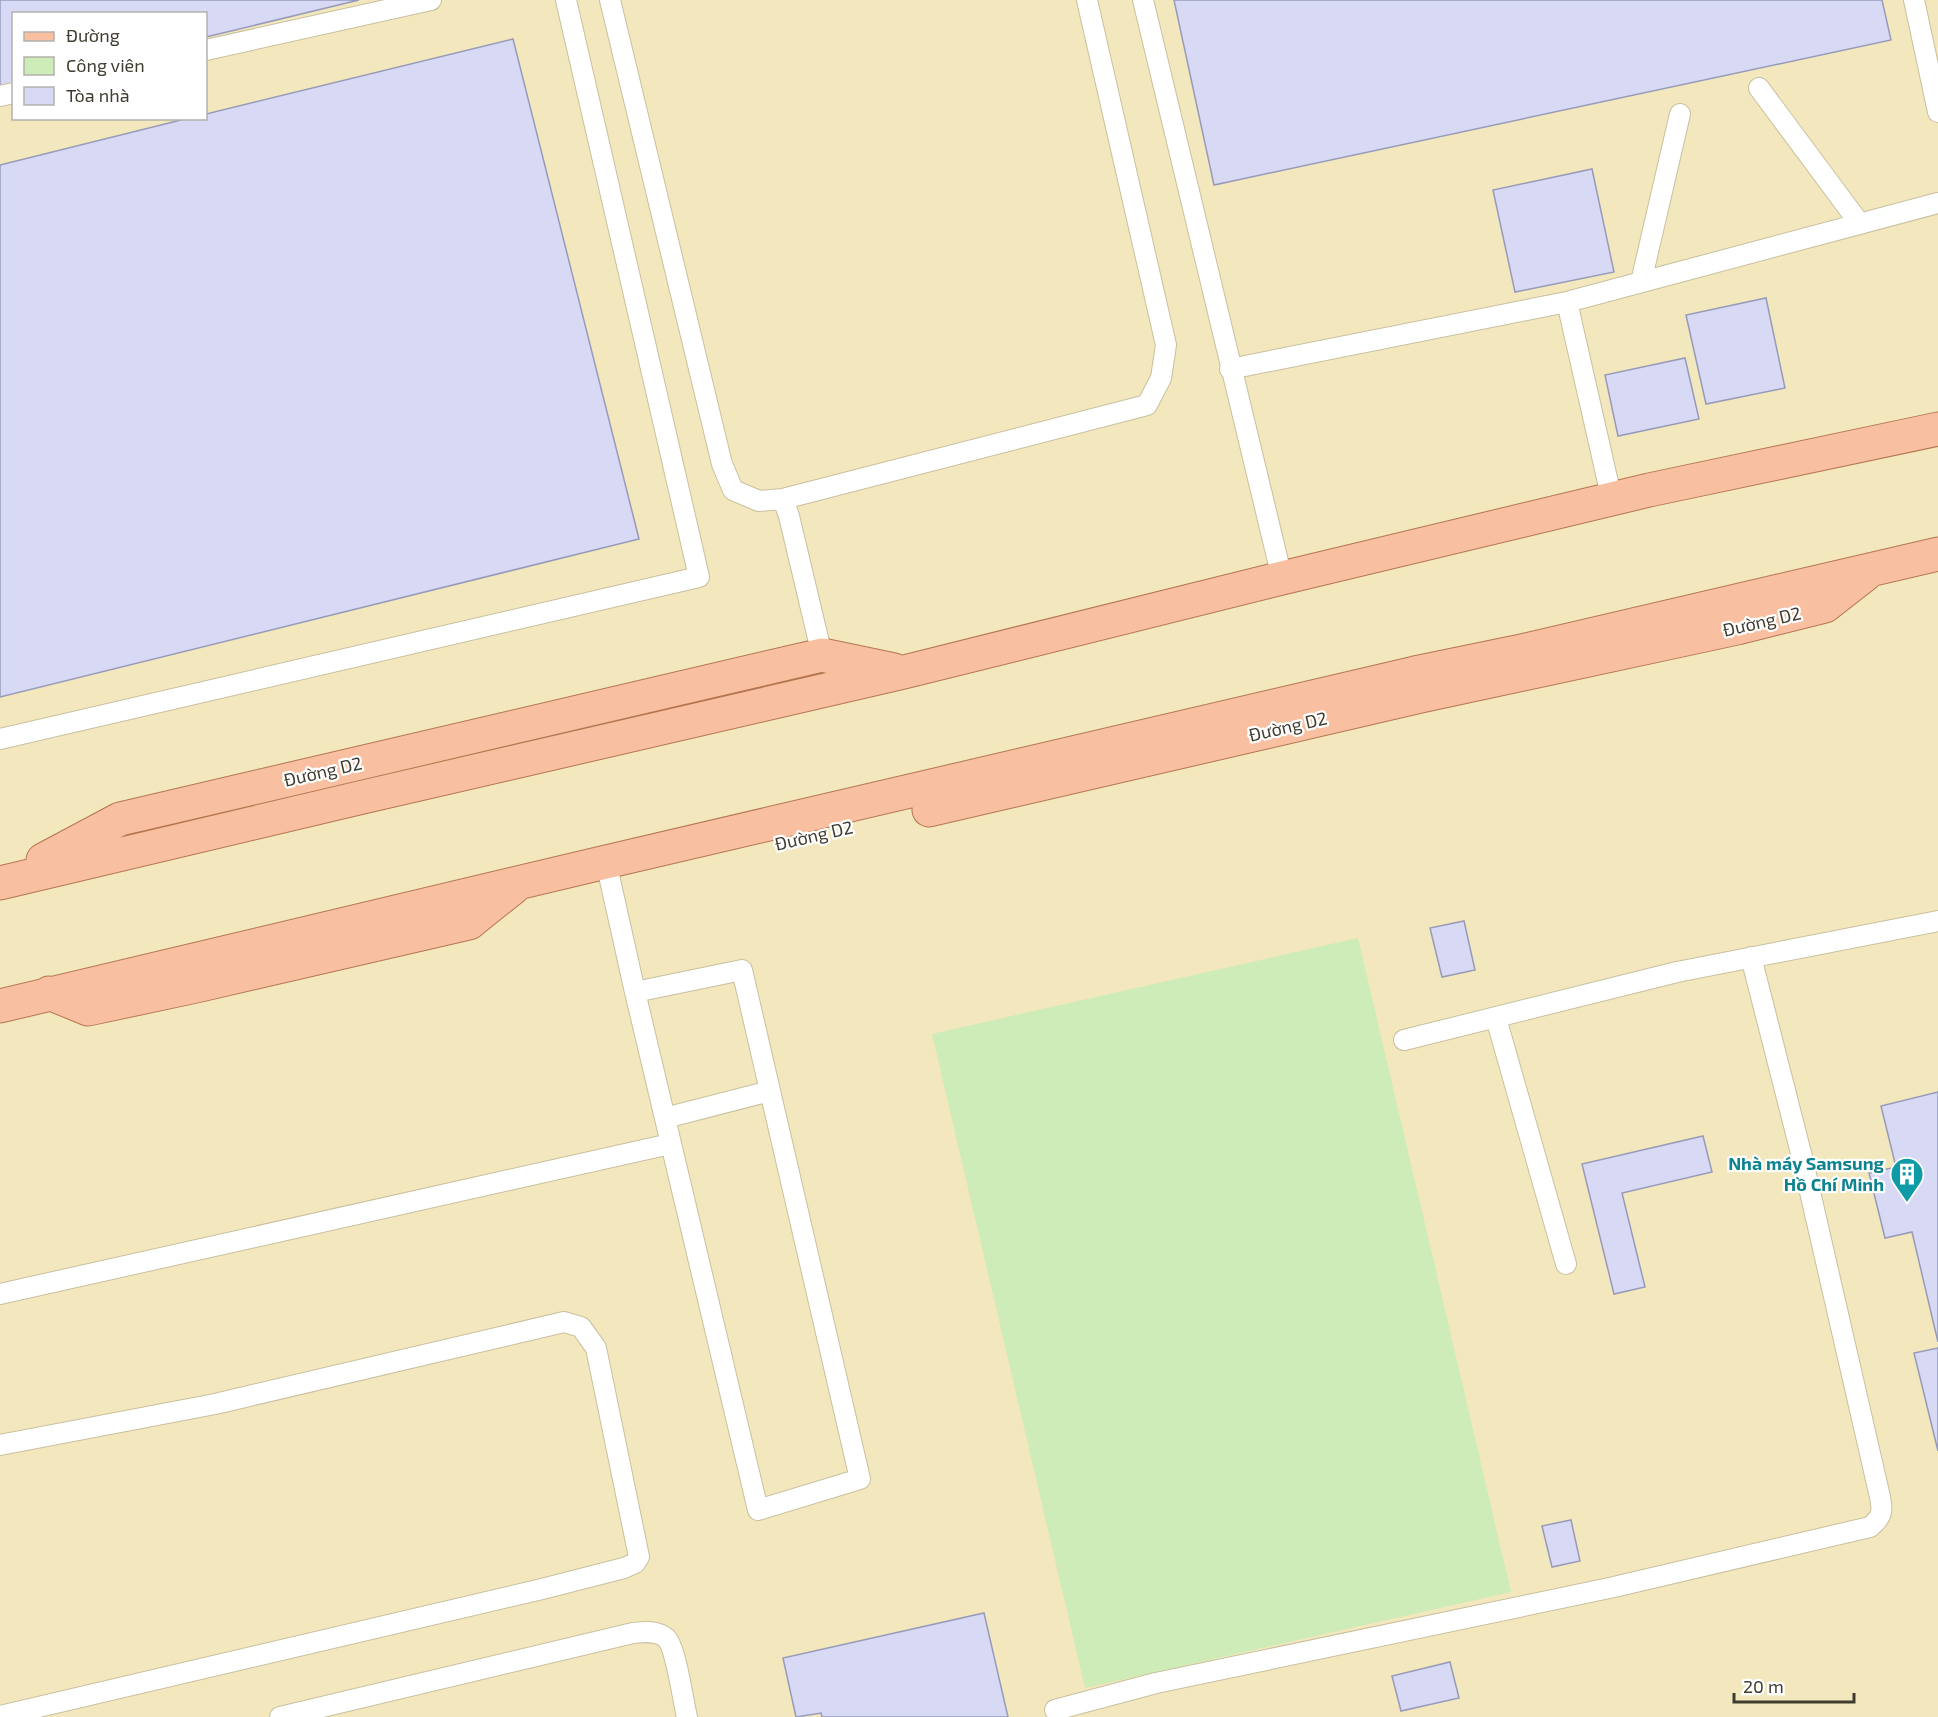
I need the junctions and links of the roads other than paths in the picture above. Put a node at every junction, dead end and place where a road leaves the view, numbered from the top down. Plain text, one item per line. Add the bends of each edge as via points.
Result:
1 (431, 0) edge
2 (566, 0) edge
3 (610, 0) edge
4 (1087, 0) edge
5 (1143, 0) edge
6 (1914, 0) edge
7 (207, 50) edge
8 (1760, 88) dead end
9 (1938, 112) edge
10 (1680, 114) dead end
11 (1938, 203) edge
12 (1860, 224) junction
13 (1641, 282) junction
14 (1567, 302) junction
15 (1230, 369) junction
16 (1938, 429) edge
17 (783, 499) junction
18 (1612, 500) junction
19 (1938, 554) edge
20 (1282, 578) junction
21 (822, 656) junction
22 (904, 672) junction
23 (0, 739) edge
24 (606, 862) junction
25 (0, 883) edge
26 (1938, 921) edge
27 (1751, 957) junction
28 (635, 992) junction
29 (0, 1006) edge
30 (1496, 1018) junction
31 (1404, 1040) dead end
32 (770, 1090) junction
33 (664, 1118) junction
34 (670, 1144) junction
35 (1566, 1264) dead end
36 (0, 1294) edge
37 (0, 1445) edge
38 (1055, 1710) dead end
39 (0, 1716) edge
40 (280, 1717) edge
41 (687, 1717) edge

1 - 7 lane
2 - 23 lane via 699,577
3 - 17 lane via 722,464 734,490 759,501
4 - 17 lane via 1166,345 1161,378 1147,405
5 - 15 lane
6 - 9 lane
8 - 12 lane
10 - 13 lane
11 - 12 lane
12 - 13 lane
13 - 14 lane
14 - 15 lane
14 - 18 lane
15 - 20 lane
16 - 18 main road, Đường D2
17 - 21 lane
18 - 20 main road, Đường D2
19 - 24 main road, Đường D2
20 - 22 main road, Đường D2
21 - 22 main road, Đường D2
21 - 25 main road, Đường D2 via 120,819
22 - 25 main road, Đường D2
24 - 28 lane
24 - 29 main road, Đường D2
26 - 27 lane
27 - 30 lane
27 - 38 lane via 1878,1486 1883,1510 1880,1518 1870,1527 1626,1584 1156,1683
28 - 32 lane via 742,970
28 - 33 lane
30 - 31 lane
30 - 35 lane
32 - 33 lane
32 - 34 lane via 860,1479 758,1510
33 - 34 lane
34 - 36 lane
37 - 39 lane via 215,1404 564,1322 581,1327 596,1348 639,1557 624,1568 566,1583
40 - 41 lane via 633,1633 652,1632 665,1637 672,1648

